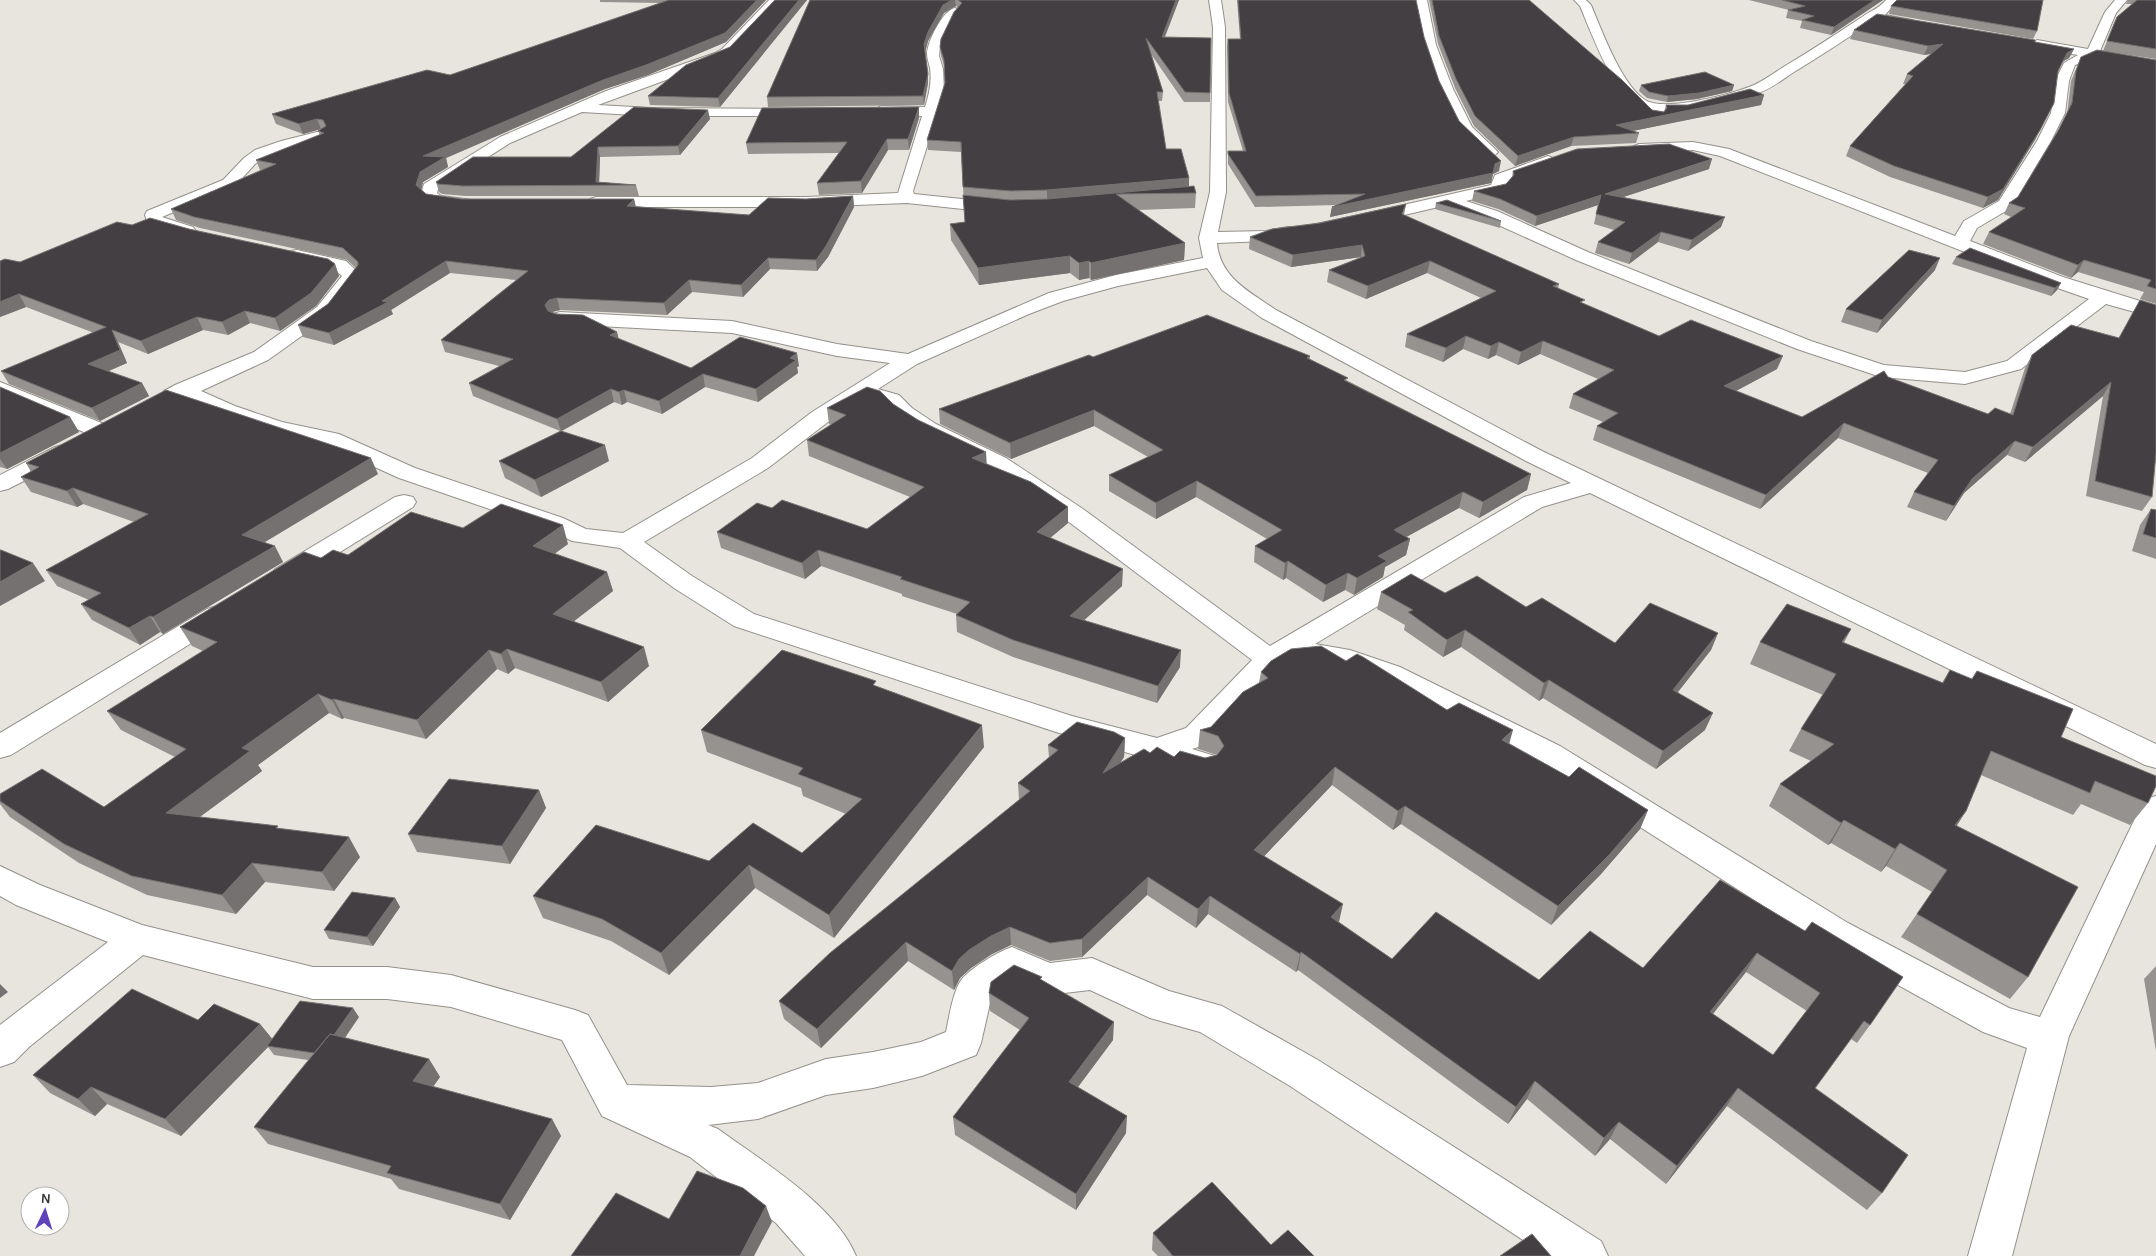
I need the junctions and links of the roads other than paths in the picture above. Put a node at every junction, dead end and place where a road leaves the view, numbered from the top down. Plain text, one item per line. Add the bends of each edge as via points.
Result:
1 (775, 0) edge
2 (1216, 0) edge
3 (1421, 0) edge
4 (1580, 0) edge
5 (1892, 0) edge
6 (2121, 0) edge
7 (955, 11) edge
8 (1871, 16) junction
9 (1916, 24) edge
10 (2028, 43) edge
11 (2092, 54) junction
12 (2156, 66) edge
13 (1642, 104) junction
14 (581, 108) junction
15 (867, 111) edge
16 (812, 112) edge
17 (932, 112) junction
18 (1664, 122) edge
19 (1678, 134) dead end
20 (321, 135) edge
21 (1693, 146) junction
22 (1619, 150) edge
23 (1563, 156) edge
24 (1504, 166) junction
25 (907, 198) junction
26 (1447, 199) junction
27 (582, 202) edge
28 (486, 203) edge
29 (1020, 209) edge
30 (1351, 222) edge
31 (1300, 230) edge
32 (205, 236) edge
33 (1208, 238) junction
34 (1960, 243) junction
35 (282, 251) edge
36 (1212, 262) junction
37 (2103, 297) junction
38 (2156, 312) edge
39 (560, 318) edge
40 (910, 360) junction
41 (0, 388) edge
42 (183, 390) junction
43 (862, 391) junction
44 (150, 406) edge
45 (1534, 456) junction
46 (0, 484) edge
47 (1594, 484) junction
48 (404, 502) dead end
49 (1533, 502) junction
50 (627, 541) junction
51 (261, 589) edge
52 (236, 604) edge
53 (1270, 659) junction
54 (0, 747) edge
55 (1157, 749) junction
56 (2156, 757) edge
57 (1204, 764) edge
58 (2156, 808) edge
59 (0, 880) edge
60 (138, 939) junction
61 (2050, 1036) junction
62 (0, 1050) edge
63 (616, 1103) junction
64 (834, 1256) edge
65 (1586, 1256) edge
66 (1990, 1256) edge

1 - 14 street via 719,56 611,94
2 - 33 street via 1219,26
3 - 24 street via 1430,45 1446,89 1466,129
4 - 13 street via 1586,5 1606,55 1627,89
5 - 8 street via 1882,12
6 - 11 street via 2111,12
7 - 17 street via 948,17 934,46 938,92
8 - 9 street
8 - 13 street via 1755,90 1685,108
10 - 11 street
11 - 12 street
11 - 34 street via 2070,63 2062,81 2058,113 2004,204 1970,225
13 - 18 street
14 - 16 street via 651,112
14 - 28 street via 505,140 430,187 429,194 436,200
15 - 17 street
17 - 25 street via 905,191
19 - 21 street
20 - 32 street via 254,157 236,179 153,215 154,221
21 - 22 street
21 - 34 street via 1724,152
23 - 24 street
24 - 26 street via 1502,184 1497,189
25 - 27 street via 806,202
25 - 29 street
26 - 30 street
26 - 37 street via 1786,337 1881,371 1965,378 2014,365
31 - 33 street via 1266,236
33 - 36 street
34 - 37 street
35 - 42 street via 340,265 352,275 324,310 261,356
36 - 40 street via 1056,297
36 - 45 street via 1229,286 1269,314
37 - 38 street
39 - 40 street via 740,328 837,350
40 - 43 street
41 - 46 street via 109,427
42 - 44 street
42 - 50 street via 235,414 331,439 430,482 554,523 581,536
43 - 50 street via 820,417 760,463
43 - 53 street via 891,400 928,429 998,463 1074,514
45 - 47 street
45 - 49 street
47 - 49 street
47 - 56 street
48 - 51 street
49 - 53 street
50 - 55 street via 683,582 744,620 1068,725
52 - 54 street
53 - 55 street via 1197,736
53 - 61 street via 1318,653 1350,659 1390,674 1550,754 1834,933 1996,1020
55 - 57 street
58 - 61 street
59 - 60 street via 28,895
60 - 62 street
60 - 63 street via 313,984 387,983 451,991 575,1027
61 - 66 street
63 - 64 street via 704,1143 791,1208
63 - 65 street via 710,1106 758,1101 826,1077 922,1059 962,1043 975,990 1012,962 1047,979 1092,974 1163,1006 1208,1018 1255,1043

